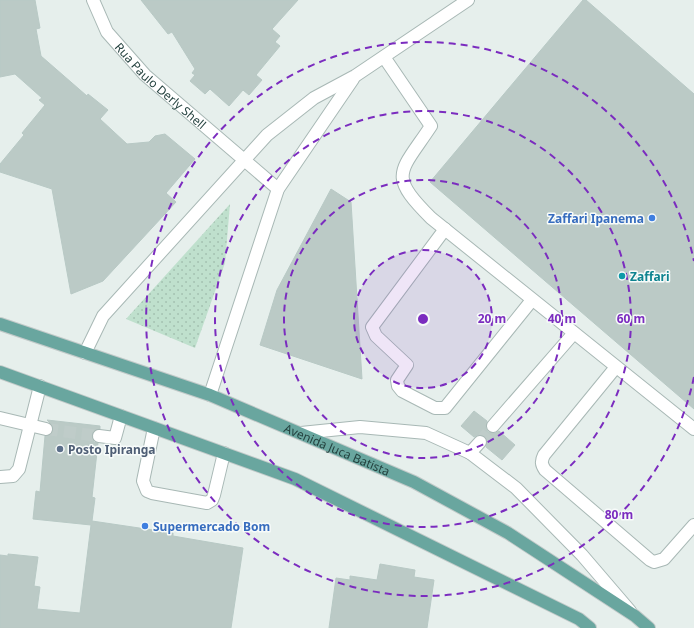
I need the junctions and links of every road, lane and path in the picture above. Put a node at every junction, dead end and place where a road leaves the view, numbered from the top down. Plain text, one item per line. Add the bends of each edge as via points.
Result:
1 (93, 0) edge
2 (468, 0) edge
3 (384, 57) junction
4 (355, 76) junction
5 (243, 160) junction
6 (278, 189) junction
7 (445, 229) junction
8 (532, 300) junction
9 (0, 324) edge
10 (574, 333) junction
11 (85, 353) junction
12 (616, 367) junction
13 (0, 372) edge
14 (40, 386) junction
15 (210, 395) junction
16 (121, 416) junction
17 (0, 418) edge
18 (691, 422) edge
19 (29, 425) junction
20 (493, 426) tunnel mouth
21 (46, 428) tunnel mouth
22 (154, 428) junction
23 (300, 433) junction
24 (99, 436) tunnel mouth
25 (480, 442) tunnel mouth
26 (224, 453) junction
27 (470, 453) junction
28 (0, 477) edge
29 (694, 525) edge
30 (634, 616) junction
31 (590, 628) edge
32 (649, 628) edge

1 - 5 street, Rua Paulo Derly Shell via 106,32 145,75
2 - 3 street
3 - 4 street
3 - 7 street via 431,126 404,167 402,183 412,199
4 - 5 street via 314,98 267,135
4 - 6 street
5 - 6 street, Rua Paulo Derly Shell
5 - 11 street via 103,316
6 - 15 street
7 - 8 street
7 - 8 street via 372,327 376,336 408,365 397,380 402,391 436,408 449,405
8 - 10 street
9 - 11 main road, Avenida Juca Batista
10 - 12 street
10 - 20 street
11 - 15 main road, Avenida Juca Batista
12 - 18 street
12 - 29 street via 544,455 542,465 654,562 664,559
13 - 14 main road
14 - 16 main road
14 - 19 street
15 - 23 main road, Avenida Juca Batista
16 - 22 main road
16 - 24 street via 114,438
17 - 19 street
19 - 21 street
19 - 28 street via 17,474
22 - 26 main road
22 - 26 street via 143,481 147,491 152,493 202,503 212,500
23 - 27 street via 360,427 426,433
23 - 30 main road, Avenida Juca Batista via 414,482 488,522
25 - 27 street
26 - 31 main road via 295,479 579,619
27 - 30 street via 516,488 582,555
30 - 32 main road, Avenida Juca Batista

